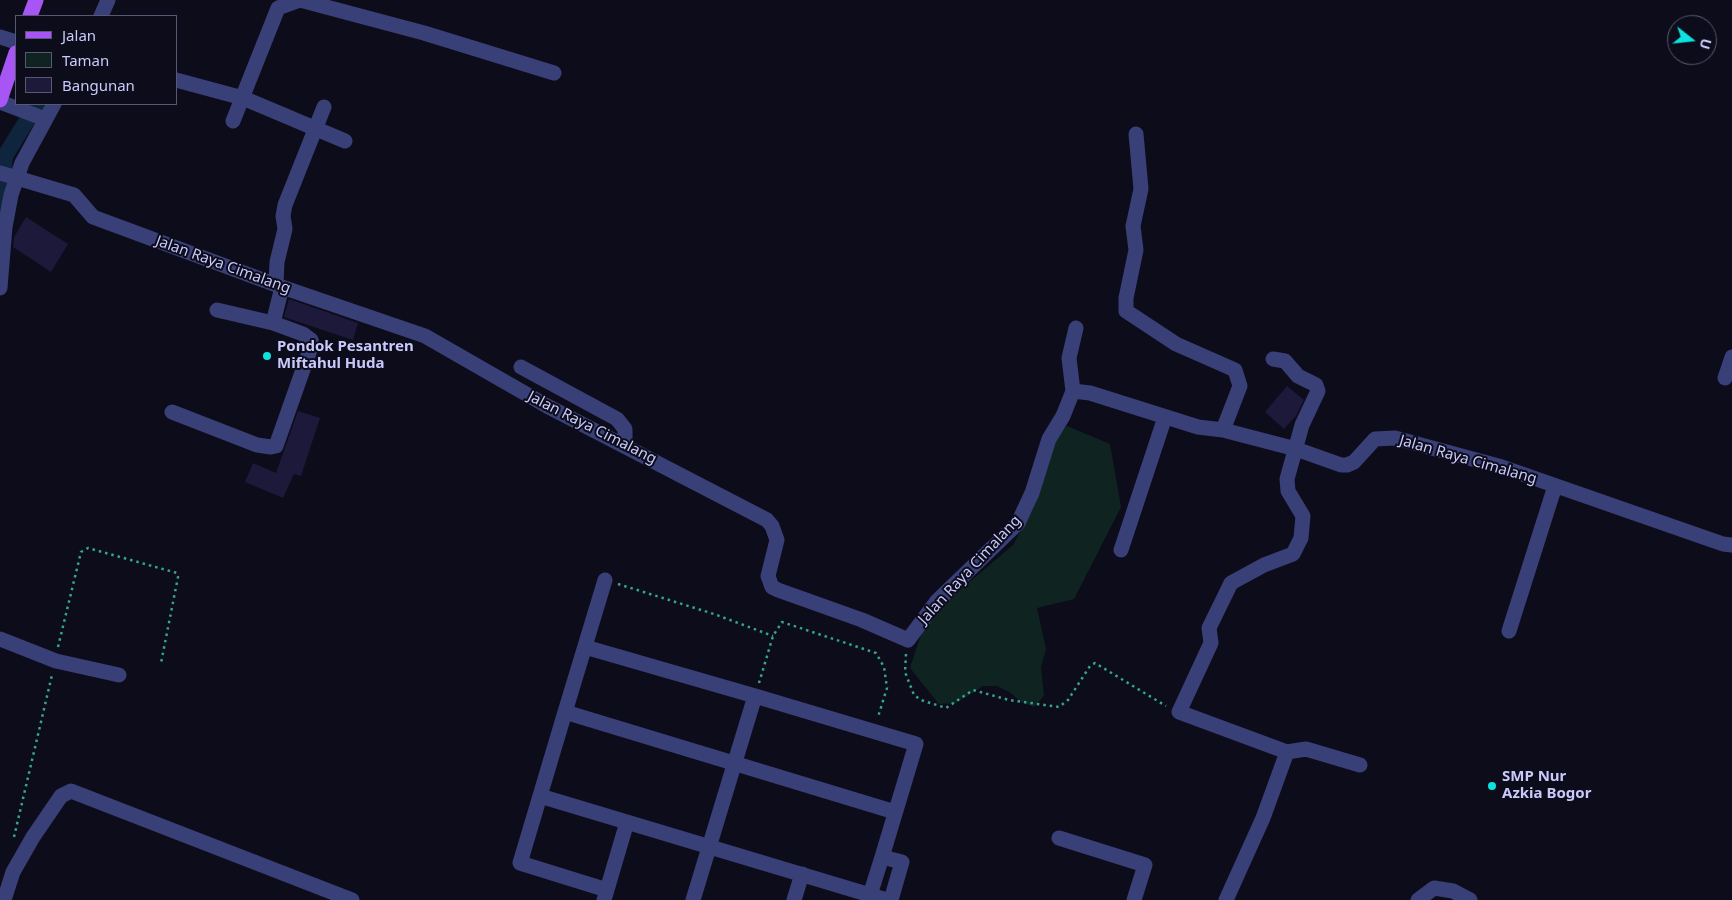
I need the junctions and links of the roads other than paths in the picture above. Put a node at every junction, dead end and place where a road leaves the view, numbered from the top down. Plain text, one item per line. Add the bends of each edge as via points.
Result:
1 (36, 0) edge
2 (108, 0) edge
3 (30, 15) edge
4 (101, 15) edge
5 (0, 37) edge
6 (15, 42) edge
7 (15, 57) edge
8 (554, 73) dead end
9 (178, 81) edge
10 (243, 98) junction
11 (4, 103) edge
12 (53, 105) edge
13 (324, 107) dead end
14 (39, 117) junction
15 (233, 121) dead end
16 (315, 129) junction
17 (1136, 134) dead end
18 (344, 141) dead end
19 (9, 176) edge
20 (279, 286) junction
21 (0, 288) edge
22 (217, 310) dead end
23 (273, 323) junction
24 (1076, 328) dead end
25 (1732, 357) edge
26 (1273, 359) dead end
27 (521, 367) dead end
28 (1725, 378) dead end
29 (1073, 392) junction
30 (172, 412) dead end
31 (1165, 417) junction
32 (1223, 430) junction
33 (625, 445) junction
34 (1296, 450) junction
35 (1555, 486) junction
36 (1732, 544) edge
37 (1121, 550) dead end
38 (605, 580) road end
39 (1510, 631) dead end
40 (0, 639) edge
41 (585, 648) junction
42 (119, 675) dead end
43 (754, 696) junction
44 (565, 712) junction
45 (1287, 752) junction
46 (734, 764) junction
47 (1360, 765) dead end
48 (540, 796) junction
49 (895, 812) junction
50 (627, 822) junction
51 (1059, 838) dead end
52 (709, 847) junction
53 (882, 857) junction
54 (802, 874) junction
55 (605, 895) edge
56 (870, 895) junction
57 (4, 900) edge
58 (352, 900) edge
59 (693, 900) edge
60 (794, 900) edge
61 (887, 900) edge
62 (891, 900) edge
63 (1134, 900) edge
64 (1226, 900) edge
65 (1418, 900) edge
66 (1470, 900) edge

1 - 3 main road
2 - 4 street
5 - 6 street
7 - 11 main road
8 - 10 street via 300,0 278,8
9 - 10 street
10 - 15 street
10 - 16 street
11 - 14 street
12 - 14 street
13 - 16 street
14 - 19 street via 22,163
16 - 18 street
16 - 20 street via 285,205 285,229 276,262
17 - 32 street via 1141,189 1133,226 1136,250 1126,311 1176,344 1235,370 1240,386
19 - 20 street, Jalan Raya Cimalang via 74,195 92,216
19 - 21 street
20 - 23 street
20 - 33 street, Jalan Raya Cimalang via 425,336 539,401
22 - 23 street
23 - 30 street via 307,336 312,344 276,446 257,445
24 - 29 street via 1069,358
25 - 28 street
26 - 34 street via 1285,361 1298,376 1316,385 1318,391 1302,425
27 - 33 street via 617,419 625,429
29 - 31 street, Jalan Raya Cimalang via 1090,393
29 - 33 street, Jalan Raya Cimalang via 1049,439 1032,493 1018,523 937,601 908,640 772,586 768,576 777,540 767,520
31 - 32 street, Jalan Raya Cimalang via 1198,427
31 - 37 street
32 - 34 street, Jalan Raya Cimalang
34 - 35 street, Jalan Raya Cimalang via 1347,466 1375,439 1395,438 1502,466
34 - 45 street via 1287,485 1304,523 1296,550 1231,583 1209,628 1211,643 1179,712
35 - 36 street, Jalan Raya Cimalang via 1723,544
35 - 39 street
38 - 41 street
40 - 42 street via 56,661
41 - 43 street
41 - 44 street
43 - 46 street
43 - 49 street via 916,744
44 - 46 street
44 - 48 street
45 - 47 street via 1306,749
45 - 64 street
46 - 49 street
46 - 52 street
48 - 50 street
48 - 55 street via 520,863
49 - 53 street
50 - 52 street
50 - 55 street
51 - 63 street via 1145,865
52 - 54 street
52 - 59 street
53 - 56 street
53 - 62 street via 902,862
54 - 56 street
54 - 60 street
56 - 61 street
57 - 58 street via 13,872 33,837 61,796 71,791
65 - 66 street via 1434,888 1453,891

